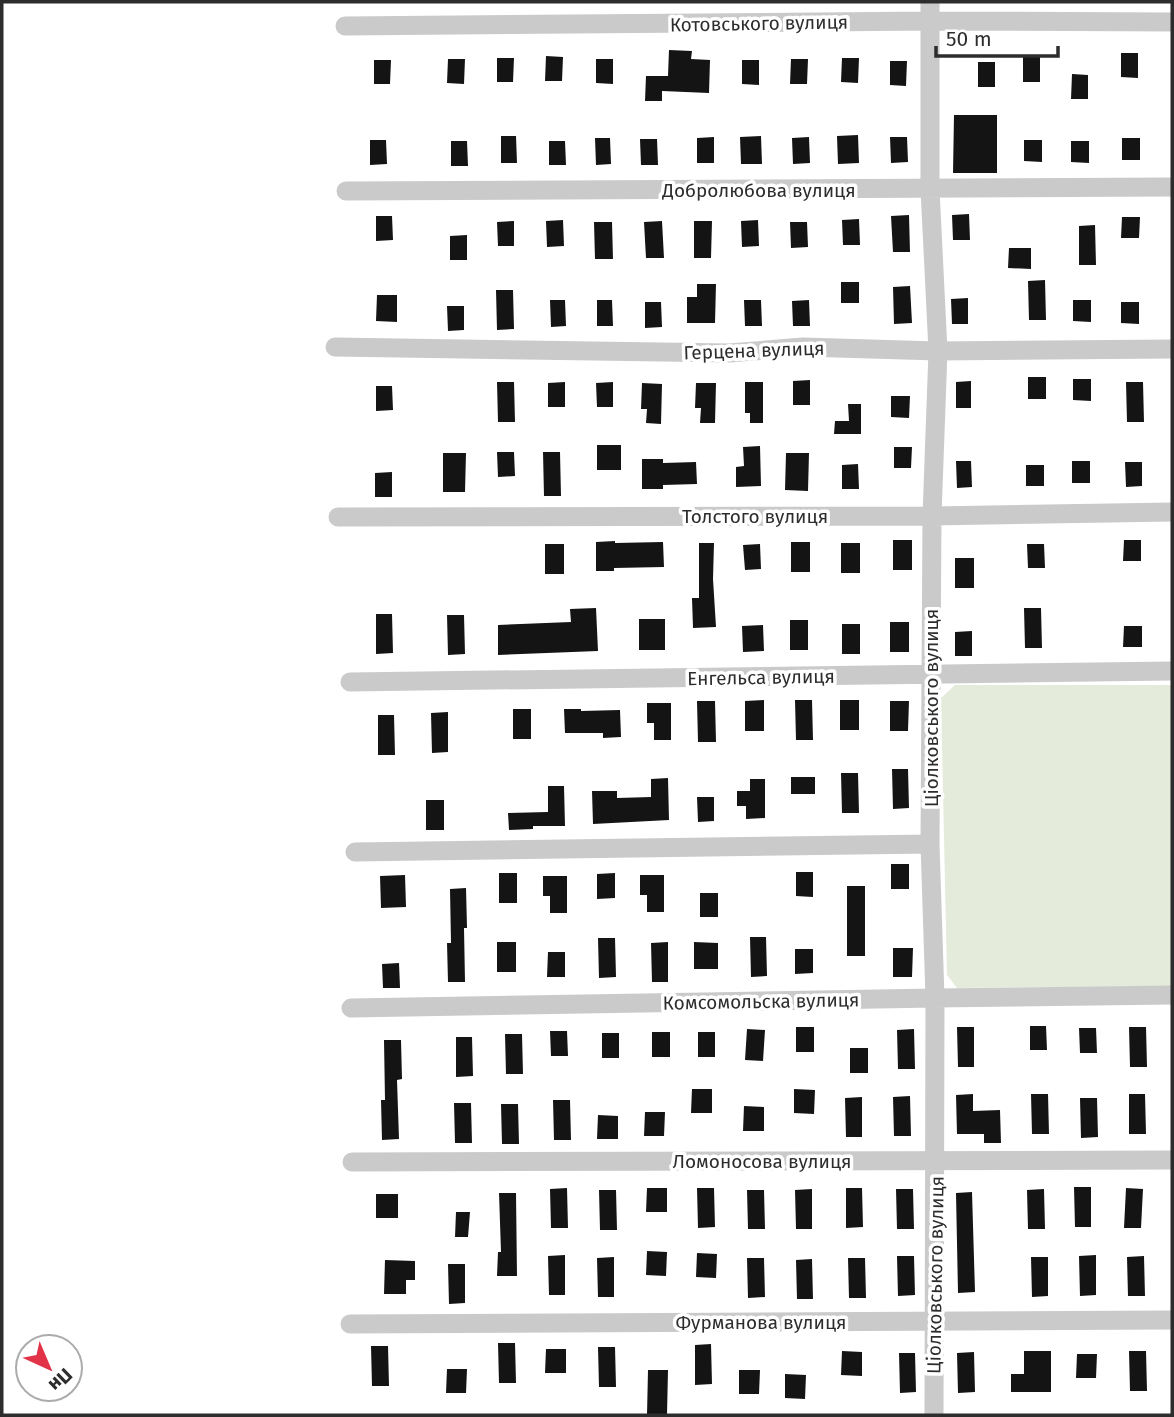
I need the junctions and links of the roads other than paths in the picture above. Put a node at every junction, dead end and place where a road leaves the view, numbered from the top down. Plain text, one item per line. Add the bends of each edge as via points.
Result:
1 (930, 12) edge
2 (1172, 22) edge
3 (345, 26) dead end
4 (1172, 187) edge
5 (930, 189) junction
6 (346, 191) dead end
7 (335, 346) dead end
8 (1172, 349) edge
9 (938, 351) junction
10 (1172, 512) edge
11 (932, 516) junction
12 (338, 517) dead end
13 (1172, 671) edge
14 (931, 674) junction
15 (350, 682) dead end
16 (930, 844) junction
17 (355, 852) dead end
18 (1172, 996) edge
19 (935, 998) junction
20 (351, 1008) dead end
21 (936, 1160) junction
22 (1172, 1160) edge
23 (352, 1162) dead end
24 (1172, 1320) edge
25 (933, 1321) junction
26 (350, 1324) dead end
27 (934, 1415) edge

1 - 2 street, Котовського вулиця
1 - 3 street, Котовського вулиця
1 - 5 street, Ціолковського вулиця
4 - 5 street, Добролюбова вулиця
5 - 6 street, Добролюбова вулиця
5 - 9 street, Ціолковського вулиця
7 - 9 street, Герцена вулиця via 729,354 803,347
8 - 9 street, Герцена вулиця
9 - 11 street, Ціолковського вулиця
10 - 11 street, Толстого вулиця
11 - 12 street, Толстого вулиця
11 - 14 street, Ціолковського вулиця
13 - 14 street, Енгельса вулиця
14 - 15 street, Енгельса вулиця
14 - 16 street, Ціолковського вулиця
16 - 17 street
16 - 19 street, Ціолковського вулиця
18 - 19 street, Комсомольска вулиця
19 - 20 street, Комсомольска вулиця
19 - 21 street, Ціолковського вулиця
21 - 22 street, Ломоносова вулиця
21 - 23 street, Ломоносова вулиця
21 - 25 street, Ціолковського вулиця
24 - 25 street, Фурманова вулиця
25 - 26 street, Фурманова вулиця
25 - 27 street, Ціолковського вулиця

